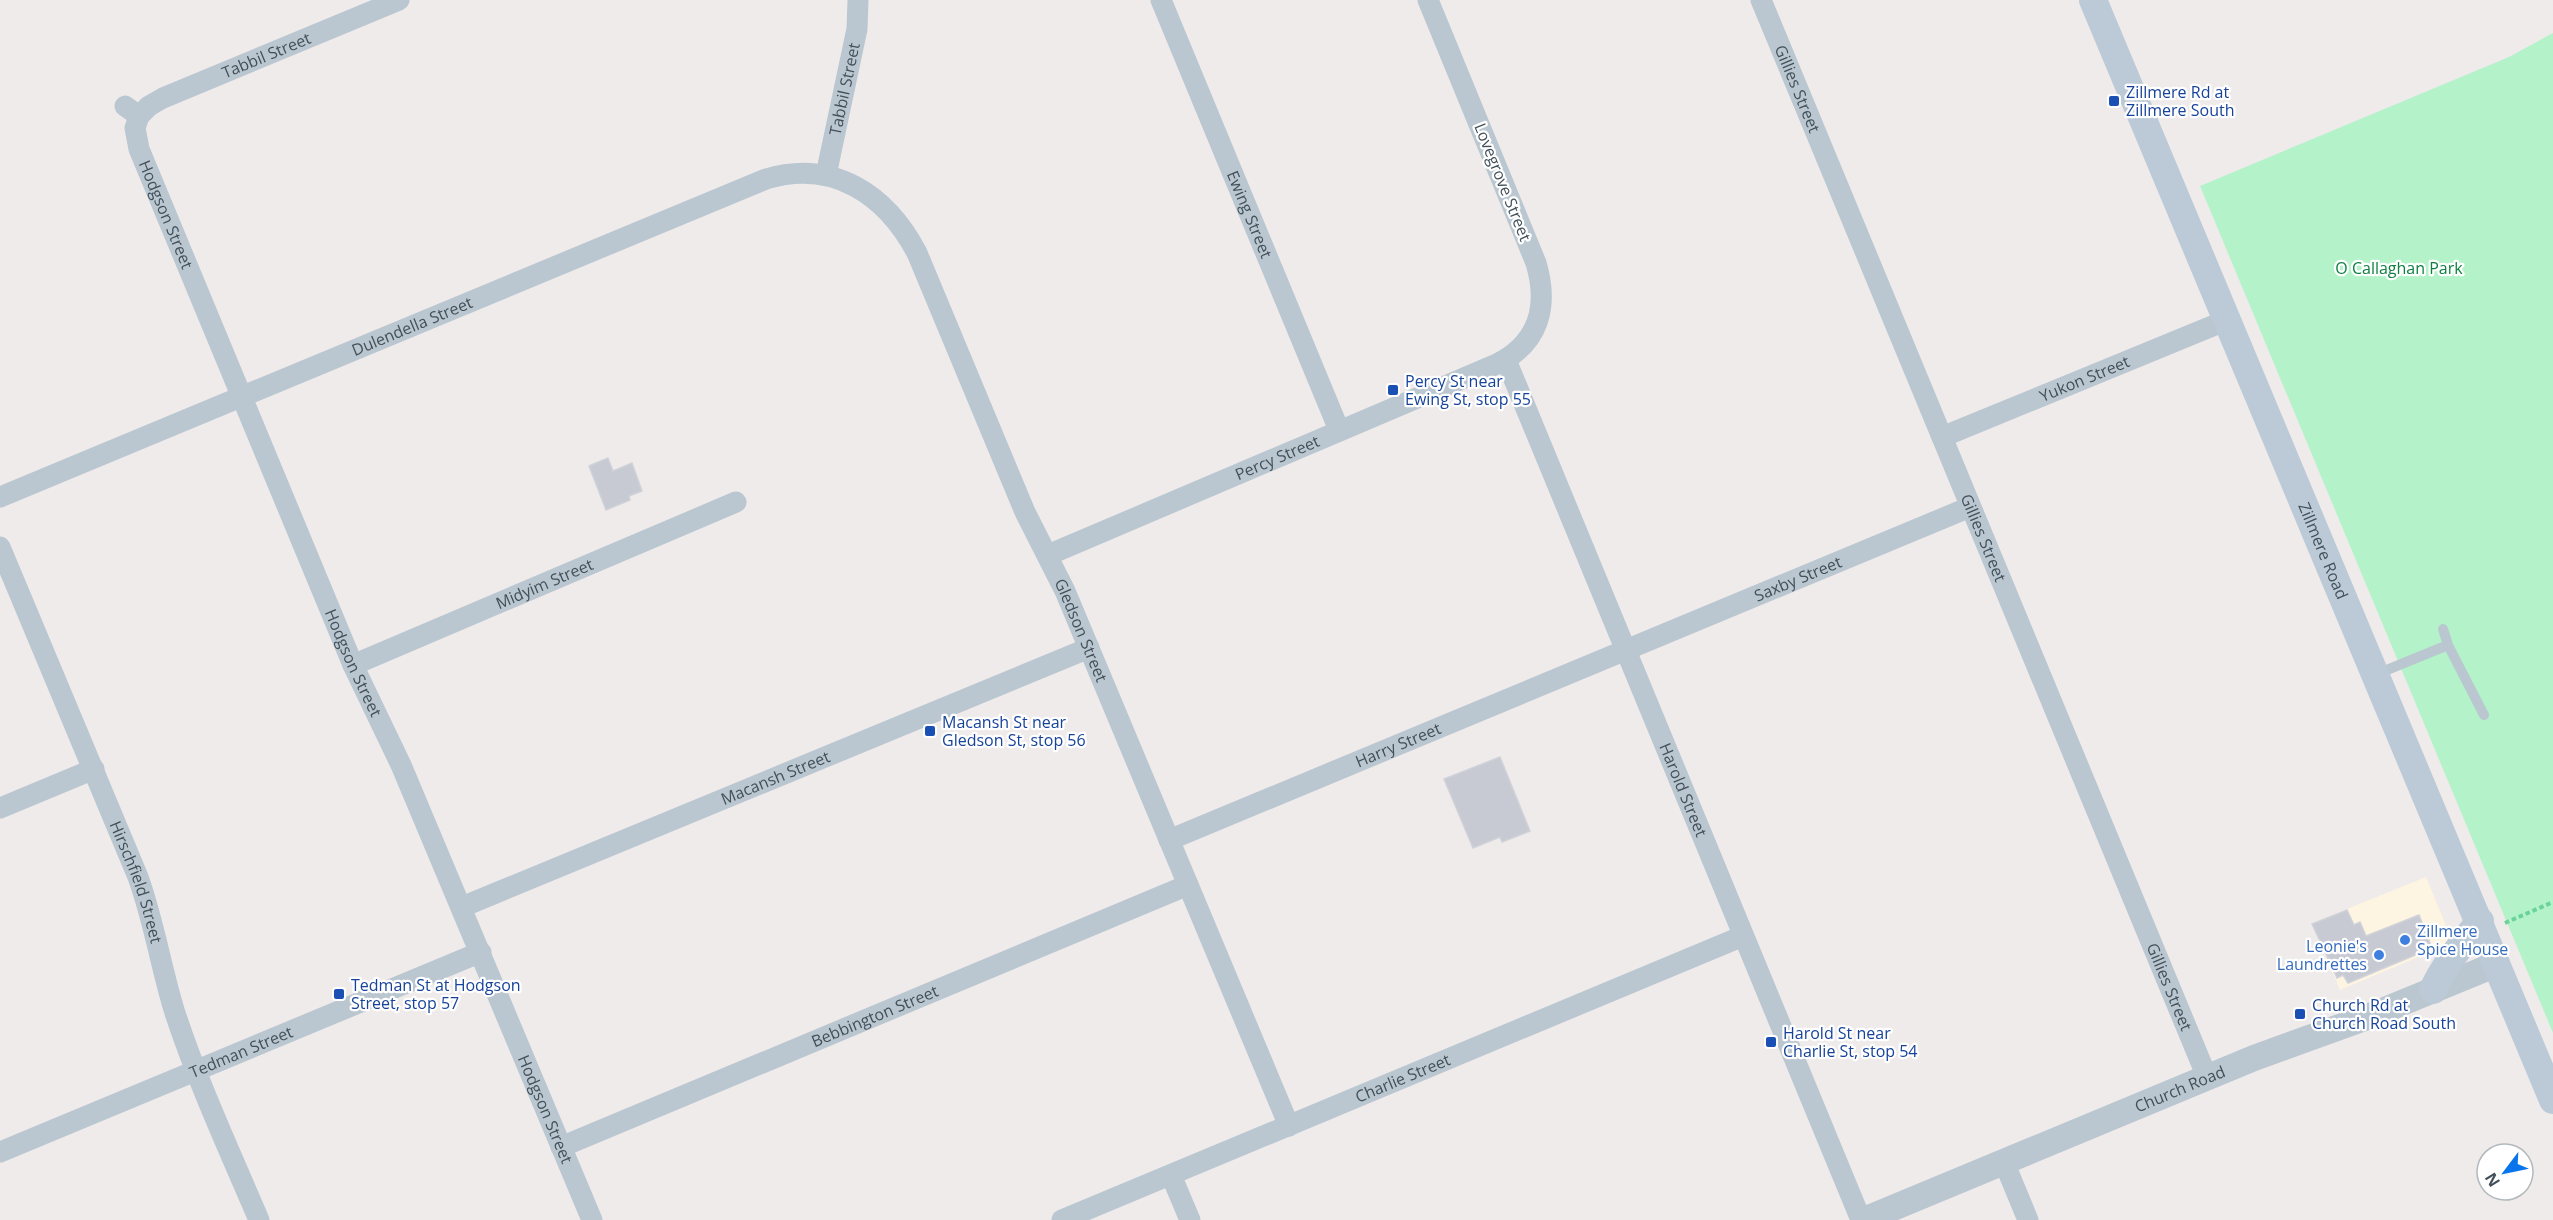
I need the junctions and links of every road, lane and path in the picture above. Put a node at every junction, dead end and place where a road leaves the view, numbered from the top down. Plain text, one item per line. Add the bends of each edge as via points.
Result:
1 (399, 0) edge
2 (858, 0) edge
3 (1161, 0) edge
4 (1428, 0) edge
5 (1761, 0) edge
6 (2093, 0) edge
7 (132, 111) joint
8 (826, 175) junction
9 (2227, 320) junction
10 (1506, 360) junction
11 (241, 396) junction
12 (1339, 430) junction
13 (1942, 437) junction
14 (0, 497) edge
15 (736, 502) dead end
16 (1970, 507) junction
17 (0, 546) edge
18 (1048, 555) junction
19 (2443, 629) dead end
20 (2448, 645) junction
21 (1089, 648) junction
22 (1626, 651) junction
23 (353, 665) junction
24 (2374, 675) junction
25 (2484, 716) dead end
26 (94, 769) junction
27 (0, 808) edge
28 (1169, 840) junction
29 (1188, 885) junction
30 (2553, 902) edge
31 (462, 907) junction
32 (2492, 922) junction
33 (1743, 936) junction
34 (481, 952) junction
35 (2497, 964) junction
36 (2433, 990) junction
37 (197, 1070) junction
38 (2207, 1077) junction
39 (2553, 1100) edge
40 (1289, 1125) junction
41 (561, 1147) junction
42 (0, 1152) edge
43 (2004, 1162) junction
44 (1171, 1174) junction
45 (259, 1220) edge
46 (592, 1220) edge
47 (1062, 1220) edge
48 (1190, 1220) edge
49 (1863, 1220) edge
50 (2028, 1220) edge

1 - 7 street, Tabbil Street
2 - 8 street, Tabbil Street via 857,29
3 - 12 street, Ewing Street
4 - 10 street, Lovegrove Street via 1539,273 1541,308 1535,329
5 - 13 street, Gillies Street
6 - 9 main road, Zillmere Road
7 - 11 street, Hodgson Street via 139,149
8 - 11 street, Dulendella Street via 798,172 749,185
8 - 18 street, Gledson Street via 874,198 888,209 909,237 1025,512
9 - 13 street, Yukon Street
9 - 24 main road, Zillmere Road
10 - 12 street, Percy Street
10 - 22 street, Harold Street
11 - 14 street, Dulendella Street
11 - 23 street, Hodgson Street
12 - 18 street, Percy Street
13 - 16 street, Gillies Street
15 - 23 street, Midyim Street
16 - 22 street, Saxby Street
16 - 38 street, Gillies Street
17 - 26 street, Hirschfield Street
18 - 21 street, Gledson Street
19 - 20 lane
20 - 24 lane
20 - 25 lane
21 - 28 street, Gledson Street
21 - 31 street, Macansh Street
22 - 28 street, Harry Street
22 - 33 street, Harold Street
23 - 31 street, Hodgson Street via 402,765
24 - 32 main road, Zillmere Road
26 - 27 street
26 - 37 street, Hirschfield Street via 146,897 175,1012
28 - 29 street, Gledson Street
29 - 40 street, Gledson Street
29 - 41 street, Bebbington Street
30 - 32 path
31 - 34 street, Hodgson Street
32 - 35 main road, Zillmere Road
32 - 36 main road via 2443,969
33 - 40 street, Charlie Street
33 - 49 street, Harold Street
34 - 37 street, Tedman Street
34 - 41 street, Hodgson Street
35 - 36 street, Church Road
35 - 39 main road, Zillmere Road
36 - 38 street, Church Road
37 - 42 street, Tedman Street
37 - 45 street, Hirschfield Street
38 - 43 street, Church Road
40 - 44 street, Charlie Street
41 - 46 street, Hodgson Street
43 - 49 street, Church Road
43 - 50 street
44 - 47 street, Charlie Street
44 - 48 street

